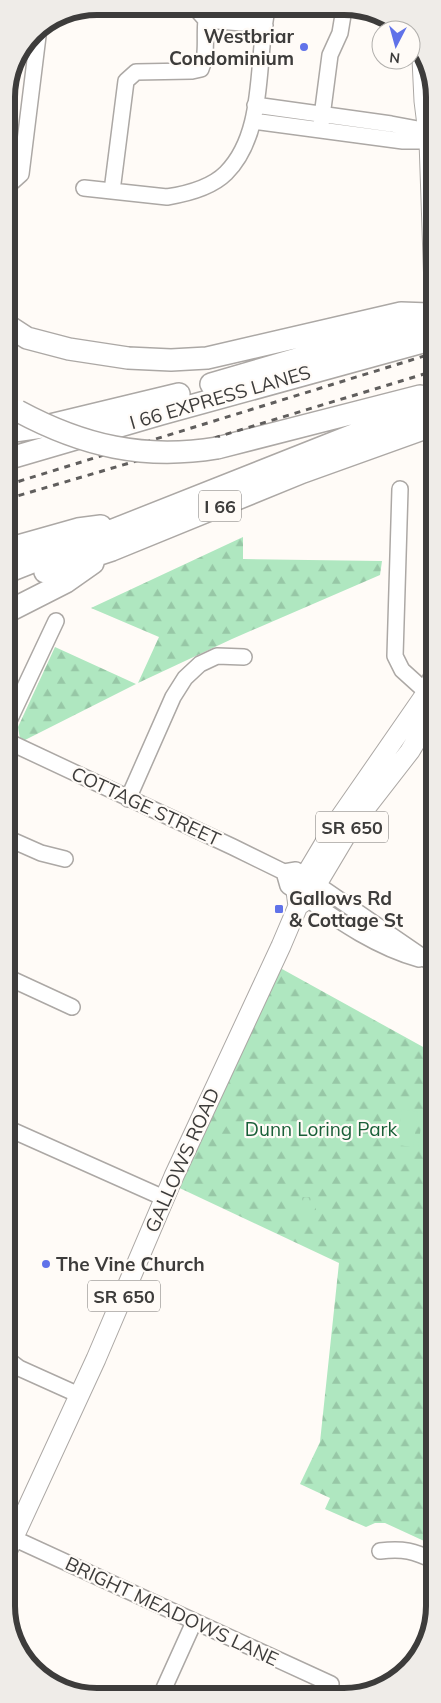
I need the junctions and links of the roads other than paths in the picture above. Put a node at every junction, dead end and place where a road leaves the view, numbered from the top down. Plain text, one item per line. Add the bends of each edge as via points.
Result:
1 (202, 15) edge
2 (208, 15) edge
3 (266, 15) edge
4 (343, 15) edge
5 (265, 25) junction
6 (37, 41) edge
7 (422, 74) edge
8 (255, 105) junction
9 (426, 108) edge
10 (323, 114) junction
11 (253, 121) junction
12 (321, 131) junction
13 (426, 134) edge
14 (426, 137) edge
15 (15, 179) edge
16 (84, 188) dead end
17 (112, 191) junction
18 (426, 314) edge
19 (426, 321) edge
20 (15, 331) edge
21 (426, 341) edge
22 (344, 362) junction
23 (426, 395) edge
24 (426, 406) edge
25 (15, 410) edge
26 (84, 417) junction
27 (426, 428) edge
28 (15, 431) edge
29 (15, 438) edge
30 (15, 457) edge
31 (15, 471) edge
32 (400, 489) dead end
33 (133, 522) junction
34 (15, 547) edge
35 (112, 550) junction
36 (15, 569) edge
37 (15, 582) edge
38 (15, 608) edge
39 (56, 621) dead end
40 (244, 657) dead end
41 (426, 692) edge
42 (426, 701) edge
43 (15, 708) edge
44 (426, 724) edge
45 (15, 745) edge
46 (128, 799) junction
47 (15, 842) edge
48 (65, 859) dead end
49 (304, 891) junction
50 (426, 960) edge
51 (15, 981) edge
52 (72, 1006) dead end
53 (15, 1132) edge
54 (164, 1198) junction
55 (15, 1365) edge
56 (79, 1395) junction
57 (15, 1534) edge
58 (15, 1547) edge
59 (380, 1551) dead end
60 (426, 1557) edge
61 (194, 1622) junction
62 (331, 1684) dead end
63 (164, 1688) edge

1 - 17 street via 206,55 201,69 136,72 126,81
2 - 5 street
3 - 5 street
4 - 10 street via 340,33 330,55
5 - 8 street
6 - 15 street via 21,174
7 - 9 main road
8 - 10 street
8 - 11 street
10 - 12 street
10 - 13 street via 391,124
11 - 12 street
11 - 17 street via 238,158 226,173 210,184 167,197
12 - 14 street via 403,142
16 - 17 street
18 - 20 highway via 401,313 207,358 171,360 128,358 69,349 27,338
19 - 26 highway via 169,397
21 - 22 highway, I 66 EXPRESS LANES
22 - 30 highway, I 66 EXPRESS LANES
22 - 31 highway via 300,383
23 - 25 highway, bridge via 217,448 181,453 129,451 91,443
24 - 33 highway
26 - 28 highway
26 - 29 highway
27 - 35 highway, I 66 via 304,472
32 - 41 street via 395,656 402,670
33 - 34 highway via 78,529
33 - 36 highway
35 - 37 highway, I 66
35 - 38 highway via 66,582
39 - 43 street
40 - 46 street via 217,656 200,664 184,678
42 - 49 main road, GALLOWS ROAD / SR 650 via 354,796
44 - 49 main road, GALLOWS ROAD / SR 650 via 410,751
45 - 46 street, COTTAGE STREET
46 - 49 street, COTTAGE STREET via 284,872 294,870
47 - 48 street via 40,853
49 - 50 street, COTTAGE STREET via 368,937 398,953
49 - 54 main road, GALLOWS ROAD / SR 650
51 - 52 street
53 - 54 street
54 - 56 main road, GALLOWS ROAD / SR 650
55 - 56 street
56 - 57 main road, GALLOWS ROAD / SR 650
58 - 61 street, BRIGHT MEADOWS LANE
59 - 60 street via 398,1548
61 - 62 street, BRIGHT MEADOWS LANE
61 - 63 street

